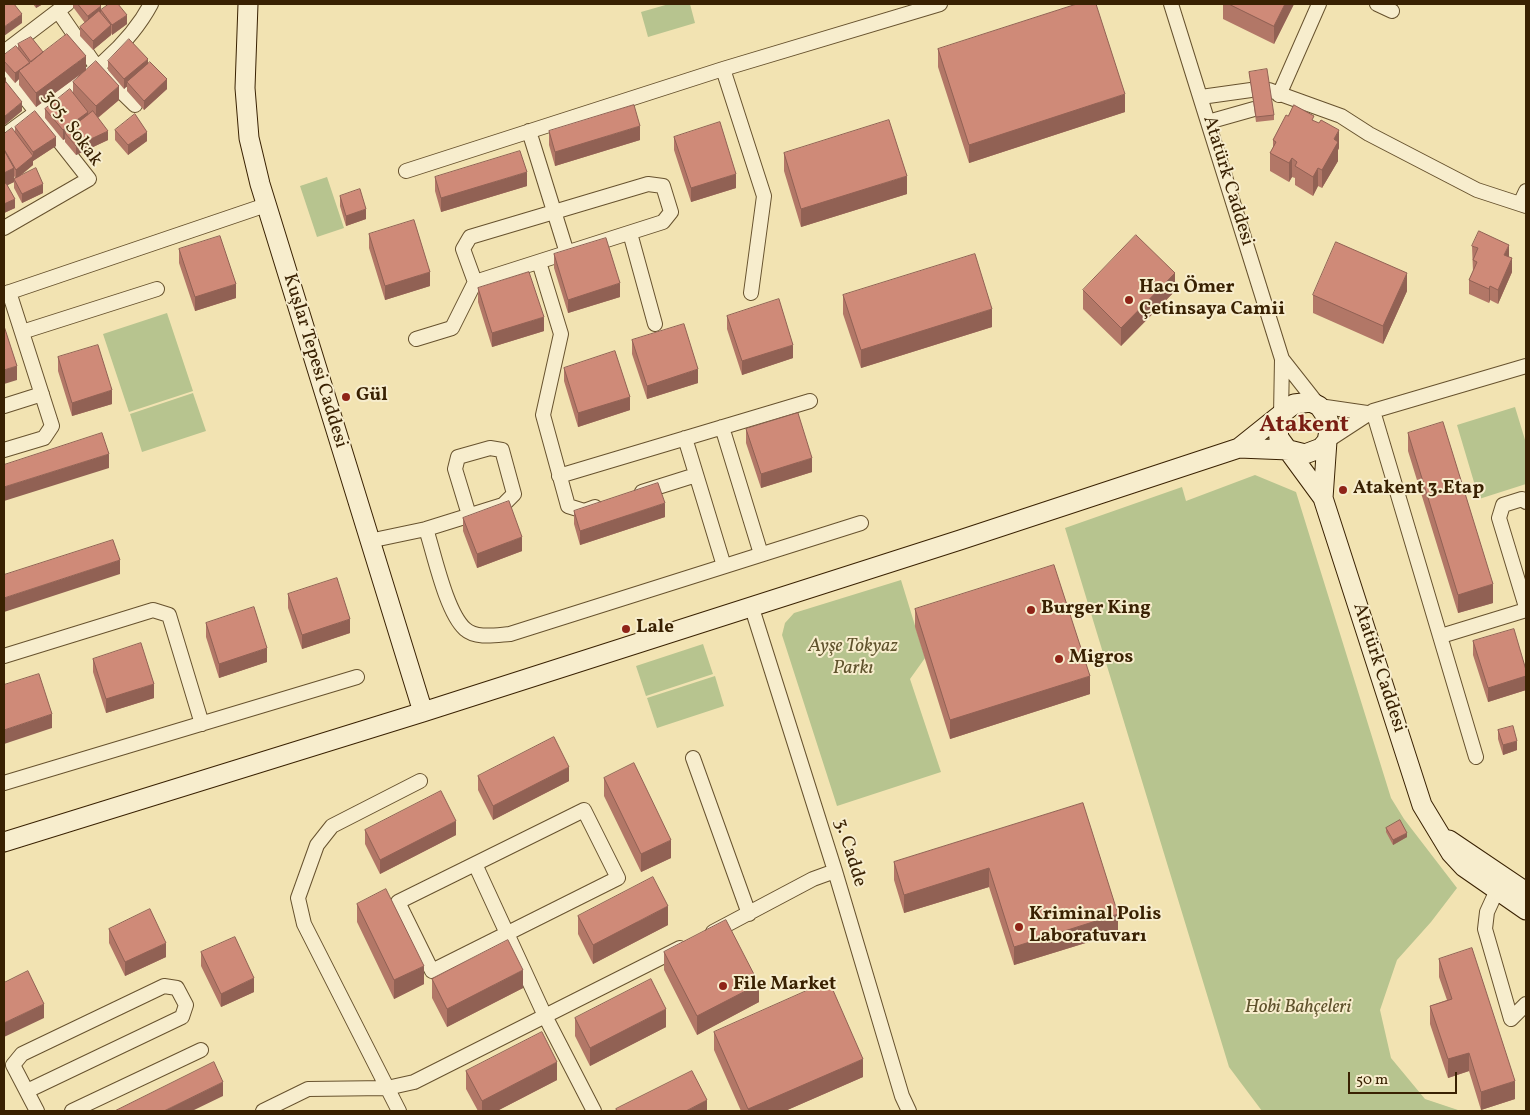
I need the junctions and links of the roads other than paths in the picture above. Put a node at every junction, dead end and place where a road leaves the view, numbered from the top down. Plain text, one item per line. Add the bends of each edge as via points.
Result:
1 (152, 4) edge
2 (248, 4) edge
3 (940, 4) edge
4 (1171, 4) edge
5 (1319, 4) edge
6 (1376, 4) edge
7 (62, 7) edge
8 (1392, 11) dead end
9 (4, 52) edge
10 (98, 69) junction
11 (723, 69) junction
12 (4, 71) edge
13 (1251, 90) edge
14 (1201, 97) junction
15 (135, 105) dead end
16 (1254, 109) edge
17 (35, 111) junction
18 (1208, 122) junction
19 (529, 131) junction
20 (4, 136) edge
21 (406, 171) dead end
22 (1526, 191) edge
23 (266, 205) junction
24 (1523, 205) edge
25 (554, 212) junction
26 (4, 228) edge
27 (630, 233) junction
28 (566, 253) junction
29 (539, 262) junction
30 (475, 282) junction
31 (157, 289) dead end
32 (6, 293) edge
33 (751, 293) dead end
34 (655, 324) dead end
35 (22, 332) junction
36 (416, 339) dead end
37 (1282, 359) junction
38 (1526, 366) edge
39 (42, 394) junction
40 (810, 401) dead end
41 (4, 406) edge
42 (1319, 406) junction
43 (1370, 412) junction
44 (1281, 415) junction
45 (722, 427) junction
46 (684, 438) junction
47 (1327, 441) junction
48 (1239, 448) junction
49 (4, 450) edge
50 (1289, 450) junction
51 (696, 475) junction
52 (559, 476) junction
53 (631, 496) edge
54 (1324, 498) junction
55 (612, 502) edge
56 (1526, 502) edge
57 (469, 515) junction
58 (861, 522) dead end
59 (426, 528) junction
60 (369, 541) junction
61 (761, 554) junction
62 (724, 566) junction
63 (751, 605) junction
64 (1526, 609) edge
65 (1441, 636) junction
66 (4, 656) edge
67 (357, 677) dead end
68 (423, 712) junction
69 (202, 724) junction
70 (1476, 757) dead end
71 (693, 758) dead end
72 (420, 781) dead end
73 (4, 783) edge
74 (1440, 834) junction
75 (4, 842) edge
76 (475, 864) junction
77 (835, 871) junction
78 (1497, 890) junction
79 (1526, 892) edge
80 (1526, 910) edge
81 (749, 914) junction
82 (507, 933) junction
83 (1526, 1004) edge
84 (545, 1016) junction
85 (201, 1050) dead end
86 (387, 1088) junction
87 (27, 1091) junction
88 (37, 1111) edge
89 (72, 1111) edge
90 (263, 1111) edge
91 (399, 1111) edge
92 (594, 1111) edge
93 (909, 1111) edge

1 - 10 street via 140,25
2 - 23 street, Kuşlar Tepesi Caddesi via 245,88 249,138
3 - 11 street
4 - 14 street, Atatürk Caddesi
5 - 24 street via 1275,95 1286,95 1341,116 1477,190
6 - 8 street
7 - 9 street
7 - 10 street
10 - 15 street
10 - 17 street
11 - 19 street
11 - 33 street via 764,196
12 - 17 street, 305. Sokak
13 - 14 street
14 - 18 street, Atatürk Caddesi
16 - 18 street
17 - 20 street
17 - 26 street, 305. Sokak via 89,180
18 - 37 street, Atatürk Caddesi
19 - 21 street
19 - 25 street
22 - 24 street
23 - 32 street
23 - 60 street, Kuşlar Tepesi Caddesi
25 - 27 street via 648,184 663,186 671,212 663,222
25 - 28 street
25 - 30 street via 470,236 463,249
27 - 28 street
27 - 34 street
28 - 29 street
29 - 30 street
29 - 52 street via 561,334 543,415
30 - 36 street via 452,328
31 - 35 street
32 - 35 street
35 - 39 street
37 - 42 street
37 - 44 street
38 - 43 street
39 - 41 street
39 - 49 street via 52,426 44,438
40 - 45 street
42 - 43 street
42 - 44 street via 1302,402 1294,404
42 - 47 street via 1330,426
43 - 47 street
43 - 65 street
44 - 48 street
44 - 50 street via 1279,438
45 - 46 street
45 - 61 street
46 - 51 street
46 - 52 street
47 - 50 street via 1321,448 1305,454
47 - 54 street
48 - 50 street
48 - 63 street
50 - 54 street
51 - 53 street
51 - 62 street
52 - 55 street via 568,506 584,511
54 - 74 street, Atatürk Caddesi via 1422,805
56 - 64 street via 1522,499 1503,504 1499,518
57 - 57 street via 455,469 458,458 490,448 502,450 514,494 503,505
57 - 59 street
58 - 61 street
59 - 60 street
59 - 62 street via 451,609 465,629 484,636 510,634
60 - 68 street, Kuşlar Tepesi Caddesi
61 - 62 street
63 - 68 street
63 - 77 street, 3. Cadde
64 - 65 street
65 - 70 street
66 - 69 street via 153,610 169,615
67 - 69 street
68 - 75 street
69 - 73 street
71 - 81 street
72 - 86 street via 332,826 317,845 298,898 304,924
74 - 78 street, Atatürk Caddesi via 1464,867
74 - 79 street, Atatürk Caddesi
76 - 82 street
76 - 82 street via 398,902 432,971
76 - 82 street via 584,810 618,878
77 - 81 street via 813,879
77 - 93 street, 3. Cadde
78 - 80 street, Atatürk Caddesi
78 - 83 street via 1487,912 1487,938 1511,1019
81 - 84 street
82 - 84 street
84 - 86 street via 414,1082
84 - 92 street
85 - 89 street
86 - 90 street via 308,1089
86 - 91 street
87 - 87 street via 182,1017 186,1006 177,988 164,986 22,1054 12,1065
87 - 88 street

